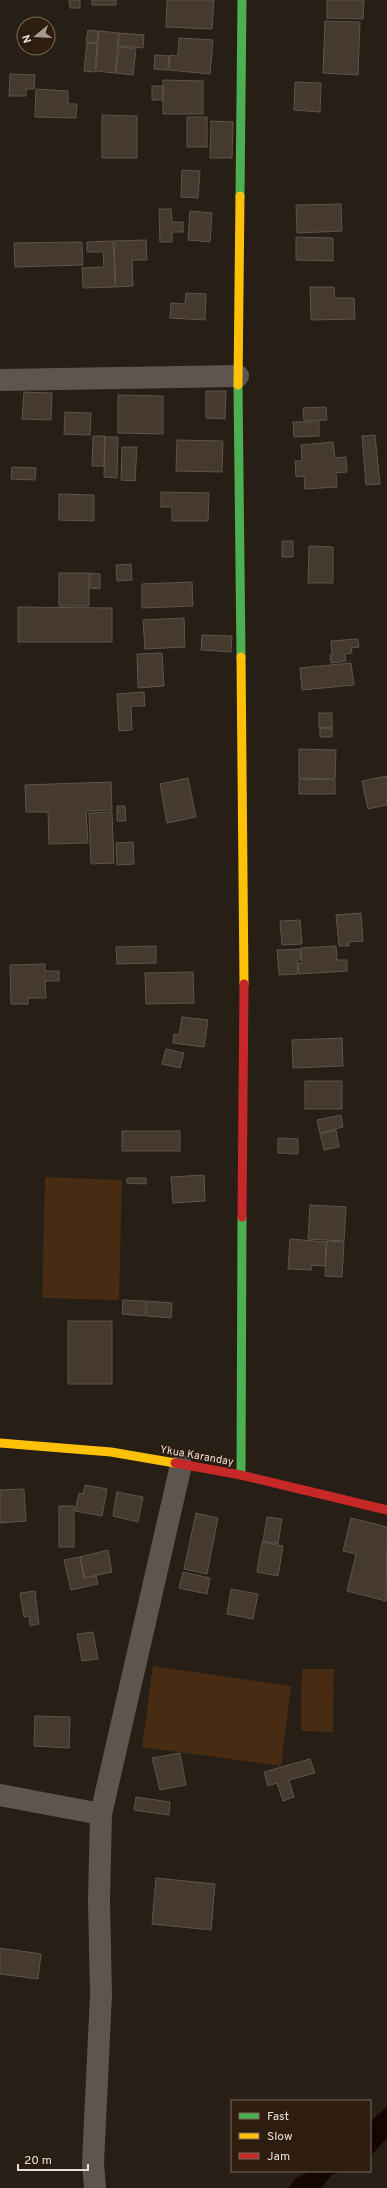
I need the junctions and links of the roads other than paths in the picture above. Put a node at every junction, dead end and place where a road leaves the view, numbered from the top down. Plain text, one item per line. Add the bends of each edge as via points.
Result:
1 (242, 0) edge
2 (238, 376) junction
3 (0, 380) edge
4 (0, 1443) edge
5 (181, 1465) junction
6 (242, 1475) junction
7 (387, 1510) edge
8 (0, 1795) edge
9 (101, 1814) junction
10 (95, 2188) edge

1 - 2 street
2 - 3 street
2 - 6 street via 244,897
4 - 5 street, Ykua Karanday via 111,1452
5 - 6 street, Ykua Karanday
5 - 9 street
6 - 7 street, Ykua Karanday
8 - 9 street
9 - 10 street via 101,1995 93,2163

